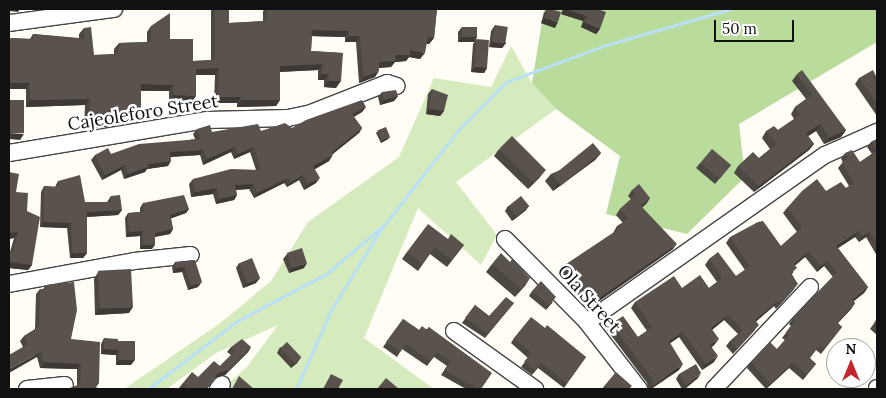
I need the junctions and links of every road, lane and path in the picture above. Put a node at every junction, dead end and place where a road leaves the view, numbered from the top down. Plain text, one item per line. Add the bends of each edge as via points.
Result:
1 (114, 9) edge
2 (38, 14) edge
3 (9, 23) edge
4 (397, 86) dead end
5 (877, 132) edge
6 (9, 153) edge
7 (505, 239) dead end
8 (191, 255) dead end
9 (9, 284) edge
10 (810, 287) dead end
11 (586, 322) junction
12 (454, 331) dead end
13 (65, 385) dead end
14 (27, 389) edge
15 (535, 389) edge
16 (638, 389) edge
17 (714, 389) edge

1 - 2 street
2 - 3 street
4 - 6 street, Cajeoleforo Street via 387,83 288,118 207,120
5 - 11 street via 825,155
7 - 11 street, Ola Street
8 - 9 street via 134,261
10 - 17 street
11 - 16 street, Ola Street
12 - 15 street
13 - 14 street

